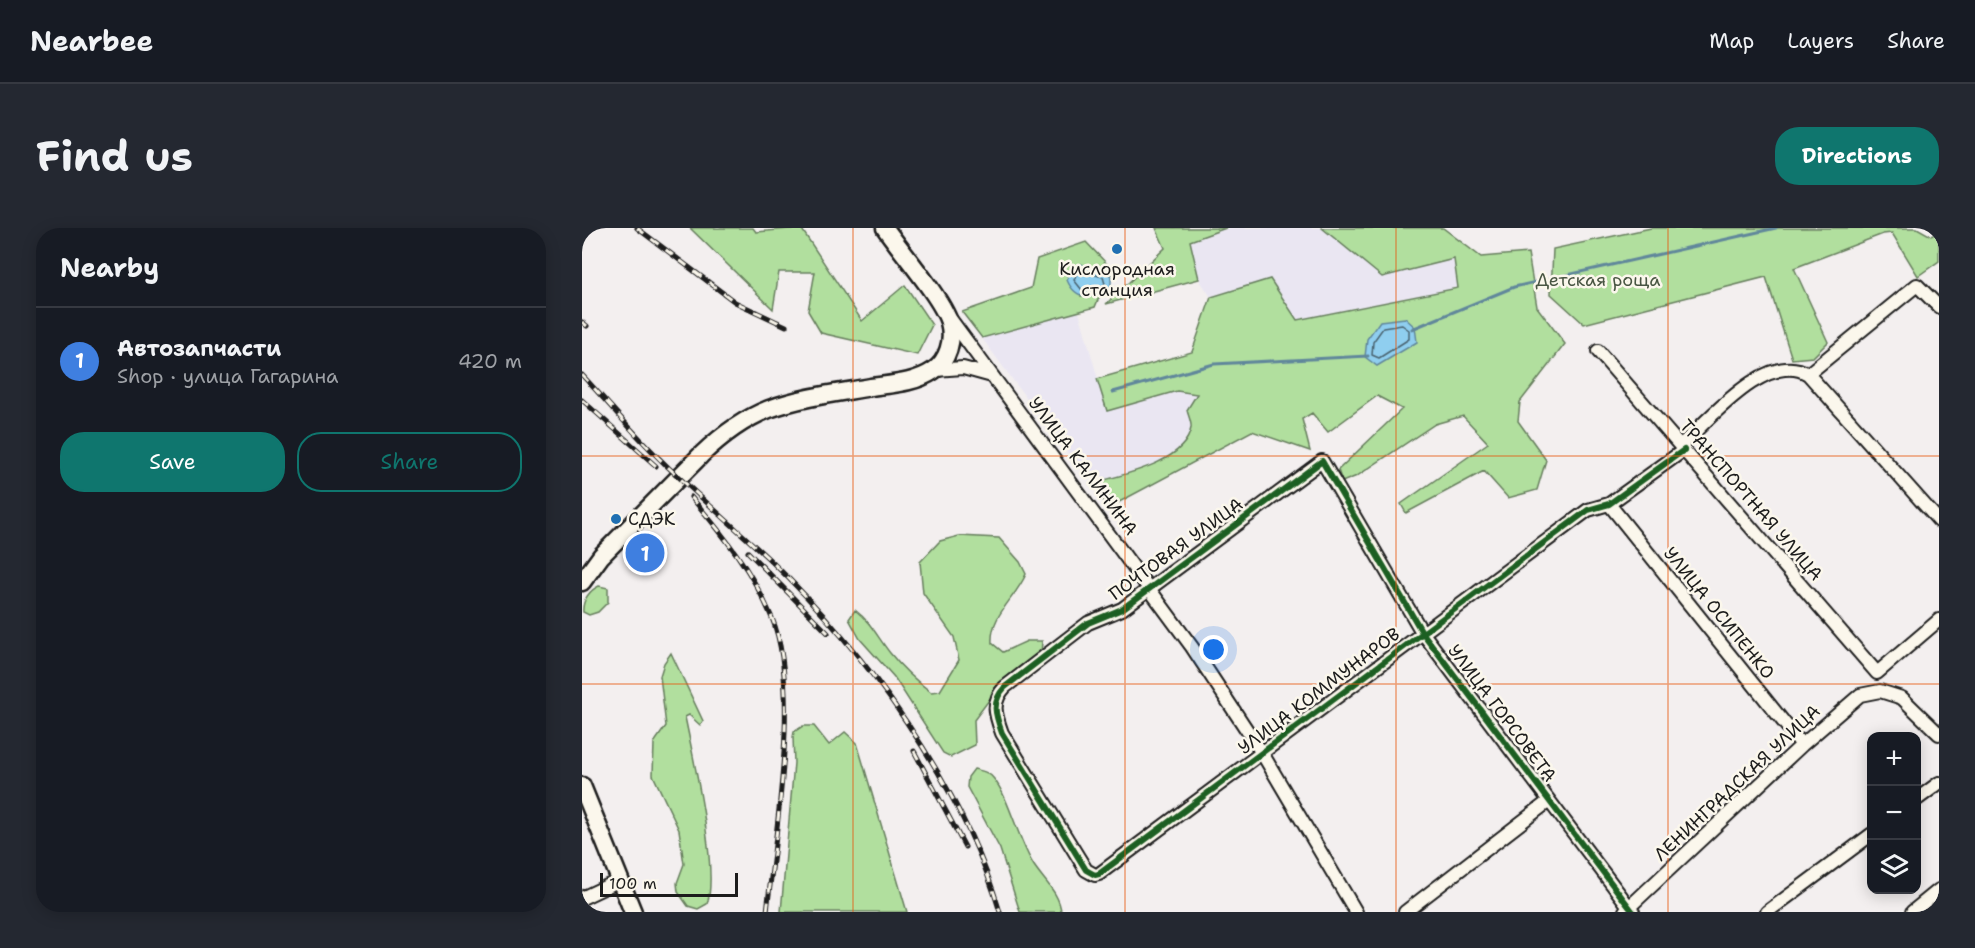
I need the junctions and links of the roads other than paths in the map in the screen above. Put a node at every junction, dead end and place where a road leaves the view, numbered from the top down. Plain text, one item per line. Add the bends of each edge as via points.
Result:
1 (885, 228) edge
2 (1939, 307) edge
3 (944, 311) junction
4 (1598, 351) dead end
5 (935, 370) junction
6 (1808, 374) junction
7 (992, 376) junction
8 (1682, 448) junction
9 (1322, 461) joint
10 (1609, 504) junction
11 (1939, 521) edge
12 (582, 582) edge
13 (1150, 587) junction
14 (1939, 620) edge
15 (1422, 632) junction
16 (1877, 673) junction
17 (1880, 691) junction
18 (1939, 734) edge
19 (1802, 745) junction
20 (1262, 753) junction
21 (1939, 783) edge
22 (582, 786) edge
23 (1921, 797) edge
24 (1549, 801) junction
25 (1867, 838) edge
26 (1090, 874) joint
27 (620, 880) junction
28 (1939, 890) edge
29 (582, 898) edge
30 (1629, 911) edge
31 (633, 912) edge
32 (1356, 912) edge
33 (1405, 912) edge
34 (1767, 912) edge
35 (1912, 912) edge

1 - 3 main road
2 - 6 street via 1917,285
3 - 5 main road via 950,324 950,344
3 - 7 street, УЛИЦА КАЛИНИНА
4 - 8 street, ТРАНСПОРТНАЯ УЛИЦА
5 - 7 street via 963,368
5 - 12 main road via 912,381 794,401 748,418 701,455 602,556
6 - 8 street, УЛИЦА КОММУНАРОВ via 1798,368 1784,368 1757,377
6 - 11 street
7 - 13 street, УЛИЦА КАЛИНИНА
8 - 10 street, УЛИЦА КОММУНАРОВ
8 - 16 street, ТРАНСПОРТНАЯ УЛИЦА
9 - 13 street, ПОЧТОВАЯ УЛИЦА
9 - 15 street, УЛИЦА ГОРСОВЕТА
10 - 15 street, УЛИЦА КОММУНАРОВ via 1588,510
10 - 19 street, УЛИЦА ОСИПЕНКО
13 - 20 street, УЛИЦА КАЛИНИНА
13 - 26 street, ПОЧТОВАЯ УЛИЦА via 1122,609 1088,623 1005,687 995,704 1002,733
14 - 16 street
15 - 20 street, УЛИЦА КОММУНАРОВ
15 - 24 street, УЛИЦА ГОРСОВЕТА
16 - 17 street
17 - 18 street via 1914,706
17 - 19 street, ЛЕНИНГРАДСКАЯ УЛИЦА via 1851,701
19 - 30 street, ЛЕНИНГРАДСКАЯ УЛИЦА
20 - 26 street, УЛИЦА КОММУНАРОВ via 1099,874
20 - 32 street, УЛИЦА КАЛИНИНА
21 - 23 street
22 - 27 main road
24 - 30 street, УЛИЦА ГОРСОВЕТА
24 - 33 street
25 - 34 street
27 - 29 street
27 - 31 main road
28 - 35 street

